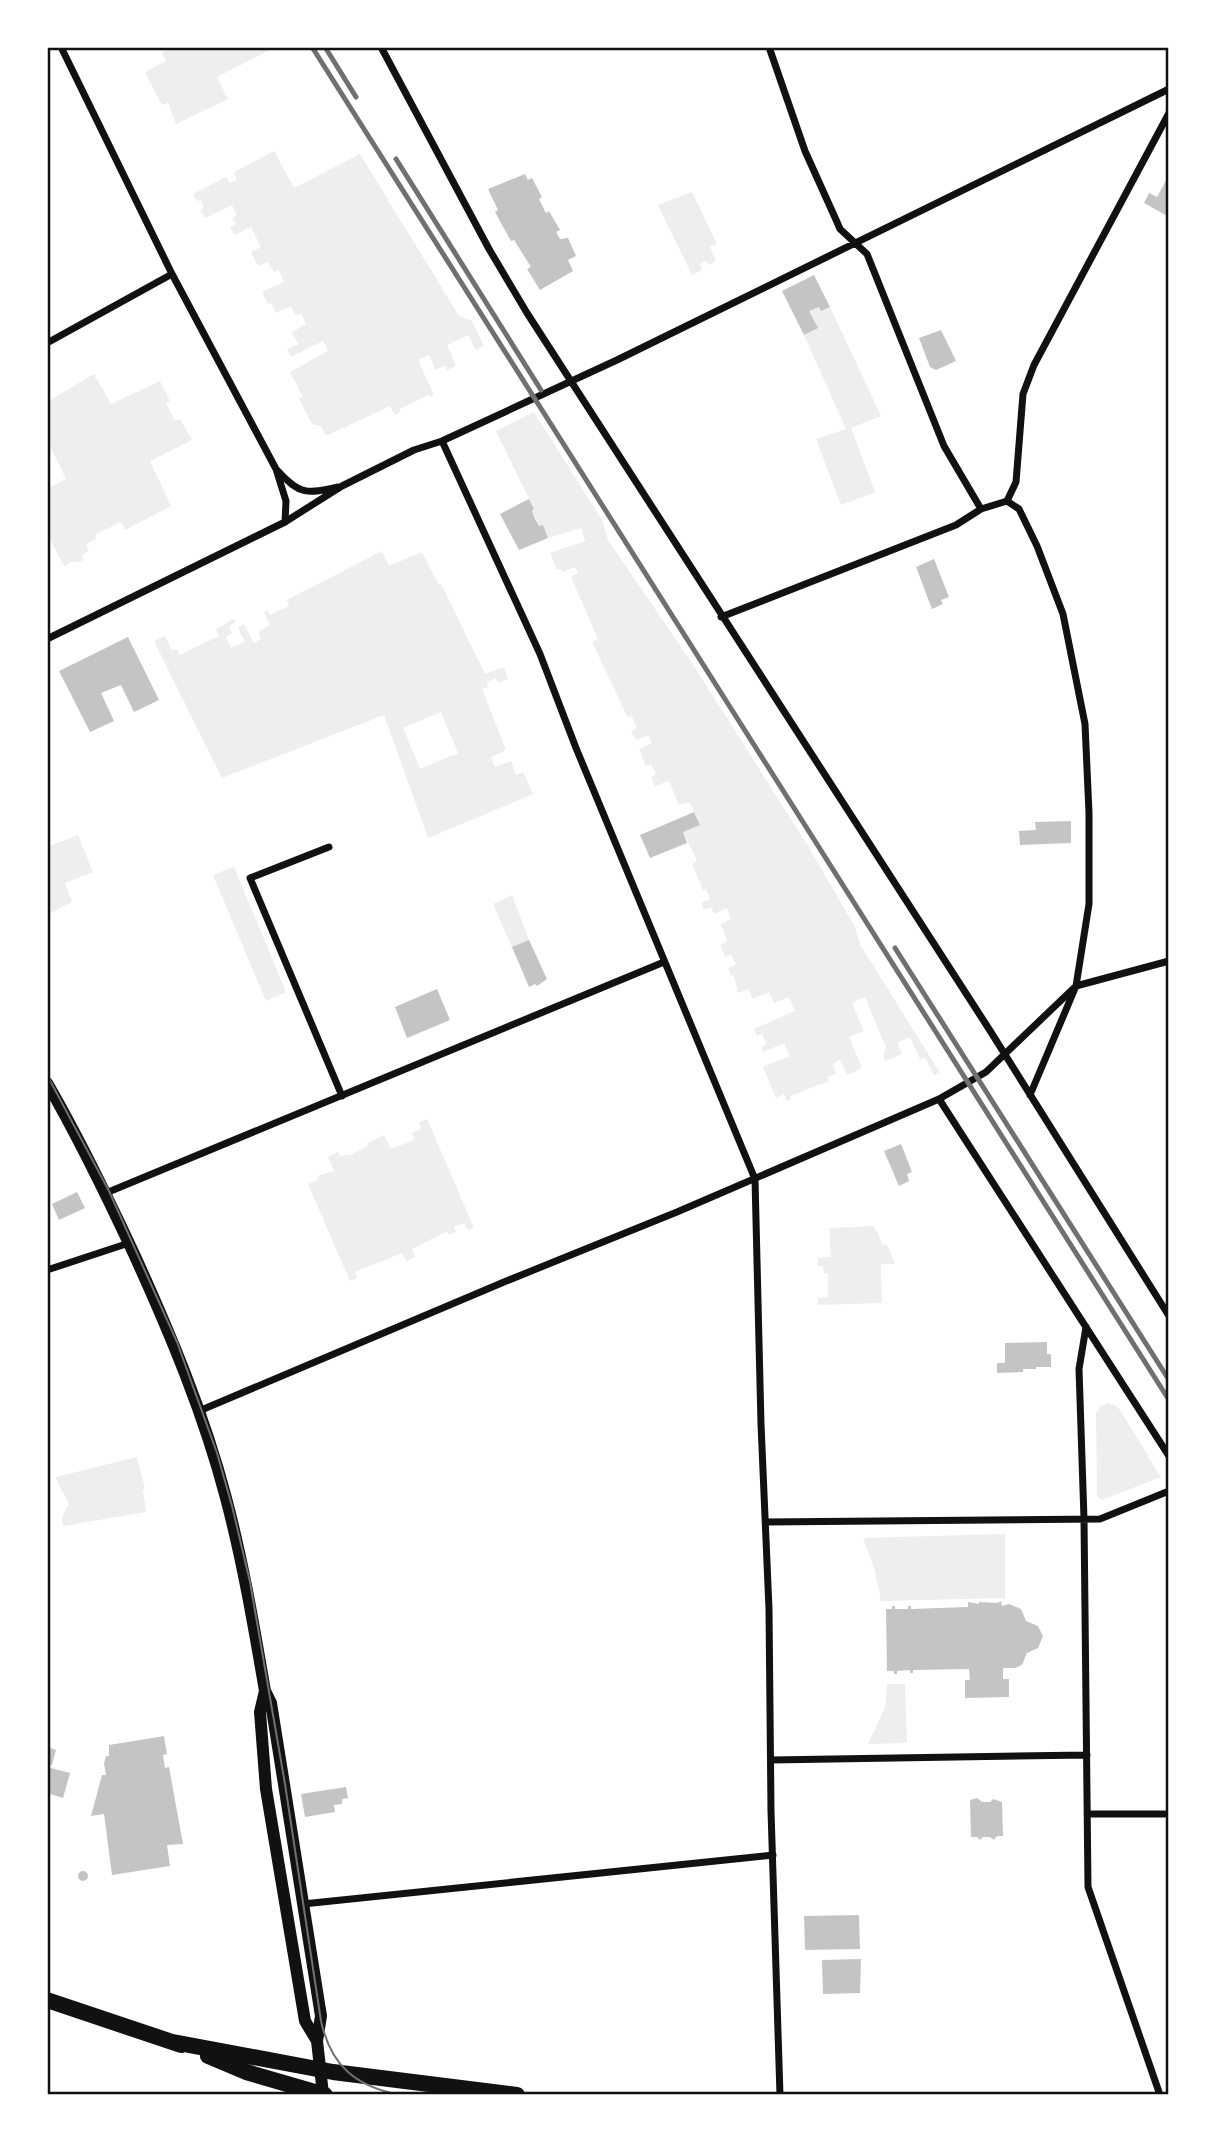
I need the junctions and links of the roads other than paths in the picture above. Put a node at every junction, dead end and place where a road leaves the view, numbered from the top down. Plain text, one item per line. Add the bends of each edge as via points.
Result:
1 (61, 47) edge
2 (381, 47) edge
3 (769, 47) edge
4 (1169, 89) edge
5 (1169, 113) edge
6 (854, 242) junction
7 (172, 274) junction
8 (47, 343) edge
9 (570, 382) junction
10 (442, 441) junction
11 (276, 468) junction
12 (342, 486) junction
13 (1007, 501) junction
14 (981, 509) junction
15 (285, 522) junction
16 (721, 617) junction
17 (47, 639) edge
18 (329, 847) dead end
19 (1169, 961) edge
20 (664, 962) junction
21 (1076, 986) junction
22 (1005, 1056) junction
23 (47, 1083) edge
24 (1030, 1095) junction
25 (342, 1096) junction
26 (939, 1099) junction
27 (755, 1179) junction
28 (106, 1193) junction
29 (129, 1243) junction
30 (47, 1270) edge
31 (1169, 1316) edge
32 (1086, 1327) junction
33 (199, 1411) junction
34 (1169, 1456) edge
35 (1169, 1491) edge
36 (1084, 1519) junction
37 (766, 1522) junction
38 (265, 1691) junction
39 (1087, 1755) junction
40 (771, 1760) junction
41 (1087, 1814) junction
42 (1169, 1814) edge
43 (774, 1855) junction
44 (303, 1904) junction
45 (47, 2000) edge
46 (317, 2041) junction
47 (173, 2042) junction
48 (319, 2070) junction
49 (323, 2095) edge
50 (517, 2095) edge
51 (780, 2095) edge
52 (1160, 2095) edge

1 - 7 street
2 - 9 street via 489,249
3 - 6 street via 805,151 840,229
4 - 6 street
5 - 13 street via 1034,365 1023,394 1016,482
6 - 9 street
6 - 14 street via 867,254 944,446
7 - 8 street
7 - 11 street
9 - 10 street
9 - 16 street
10 - 12 street
10 - 20 street via 540,654
11 - 12 street via 302,491
11 - 15 street via 286,501
12 - 15 street
13 - 14 street
13 - 21 street via 1019,509 1063,614 1084,724 1089,893
14 - 16 street via 956,525
15 - 17 street
16 - 22 street
18 - 25 street via 250,878
19 - 21 street
20 - 25 street
20 - 27 street
21 - 22 street
21 - 24 street
22 - 24 street
22 - 26 street via 969,1084
23 - 28 street
24 - 31 street
25 - 28 street
26 - 27 street
26 - 32 street
27 - 33 street
27 - 37 street
28 - 29 street
29 - 30 street
29 - 33 street
32 - 34 street
32 - 36 street via 1079,1369
33 - 38 street via 234,1529
35 - 36 street via 1100,1519
36 - 37 street
36 - 39 street
37 - 40 street
38 - 44 street via 281,1757
38 - 46 street via 260,1712 265,1789 305,2021
39 - 40 street
39 - 41 street
40 - 43 street
41 - 42 street
41 - 52 street via 1088,1887
43 - 44 street
43 - 51 street
44 - 46 street via 321,2016
45 - 47 main road
46 - 48 street
47 - 48 main road
47 - 49 main road
48 - 49 street
48 - 50 main road

